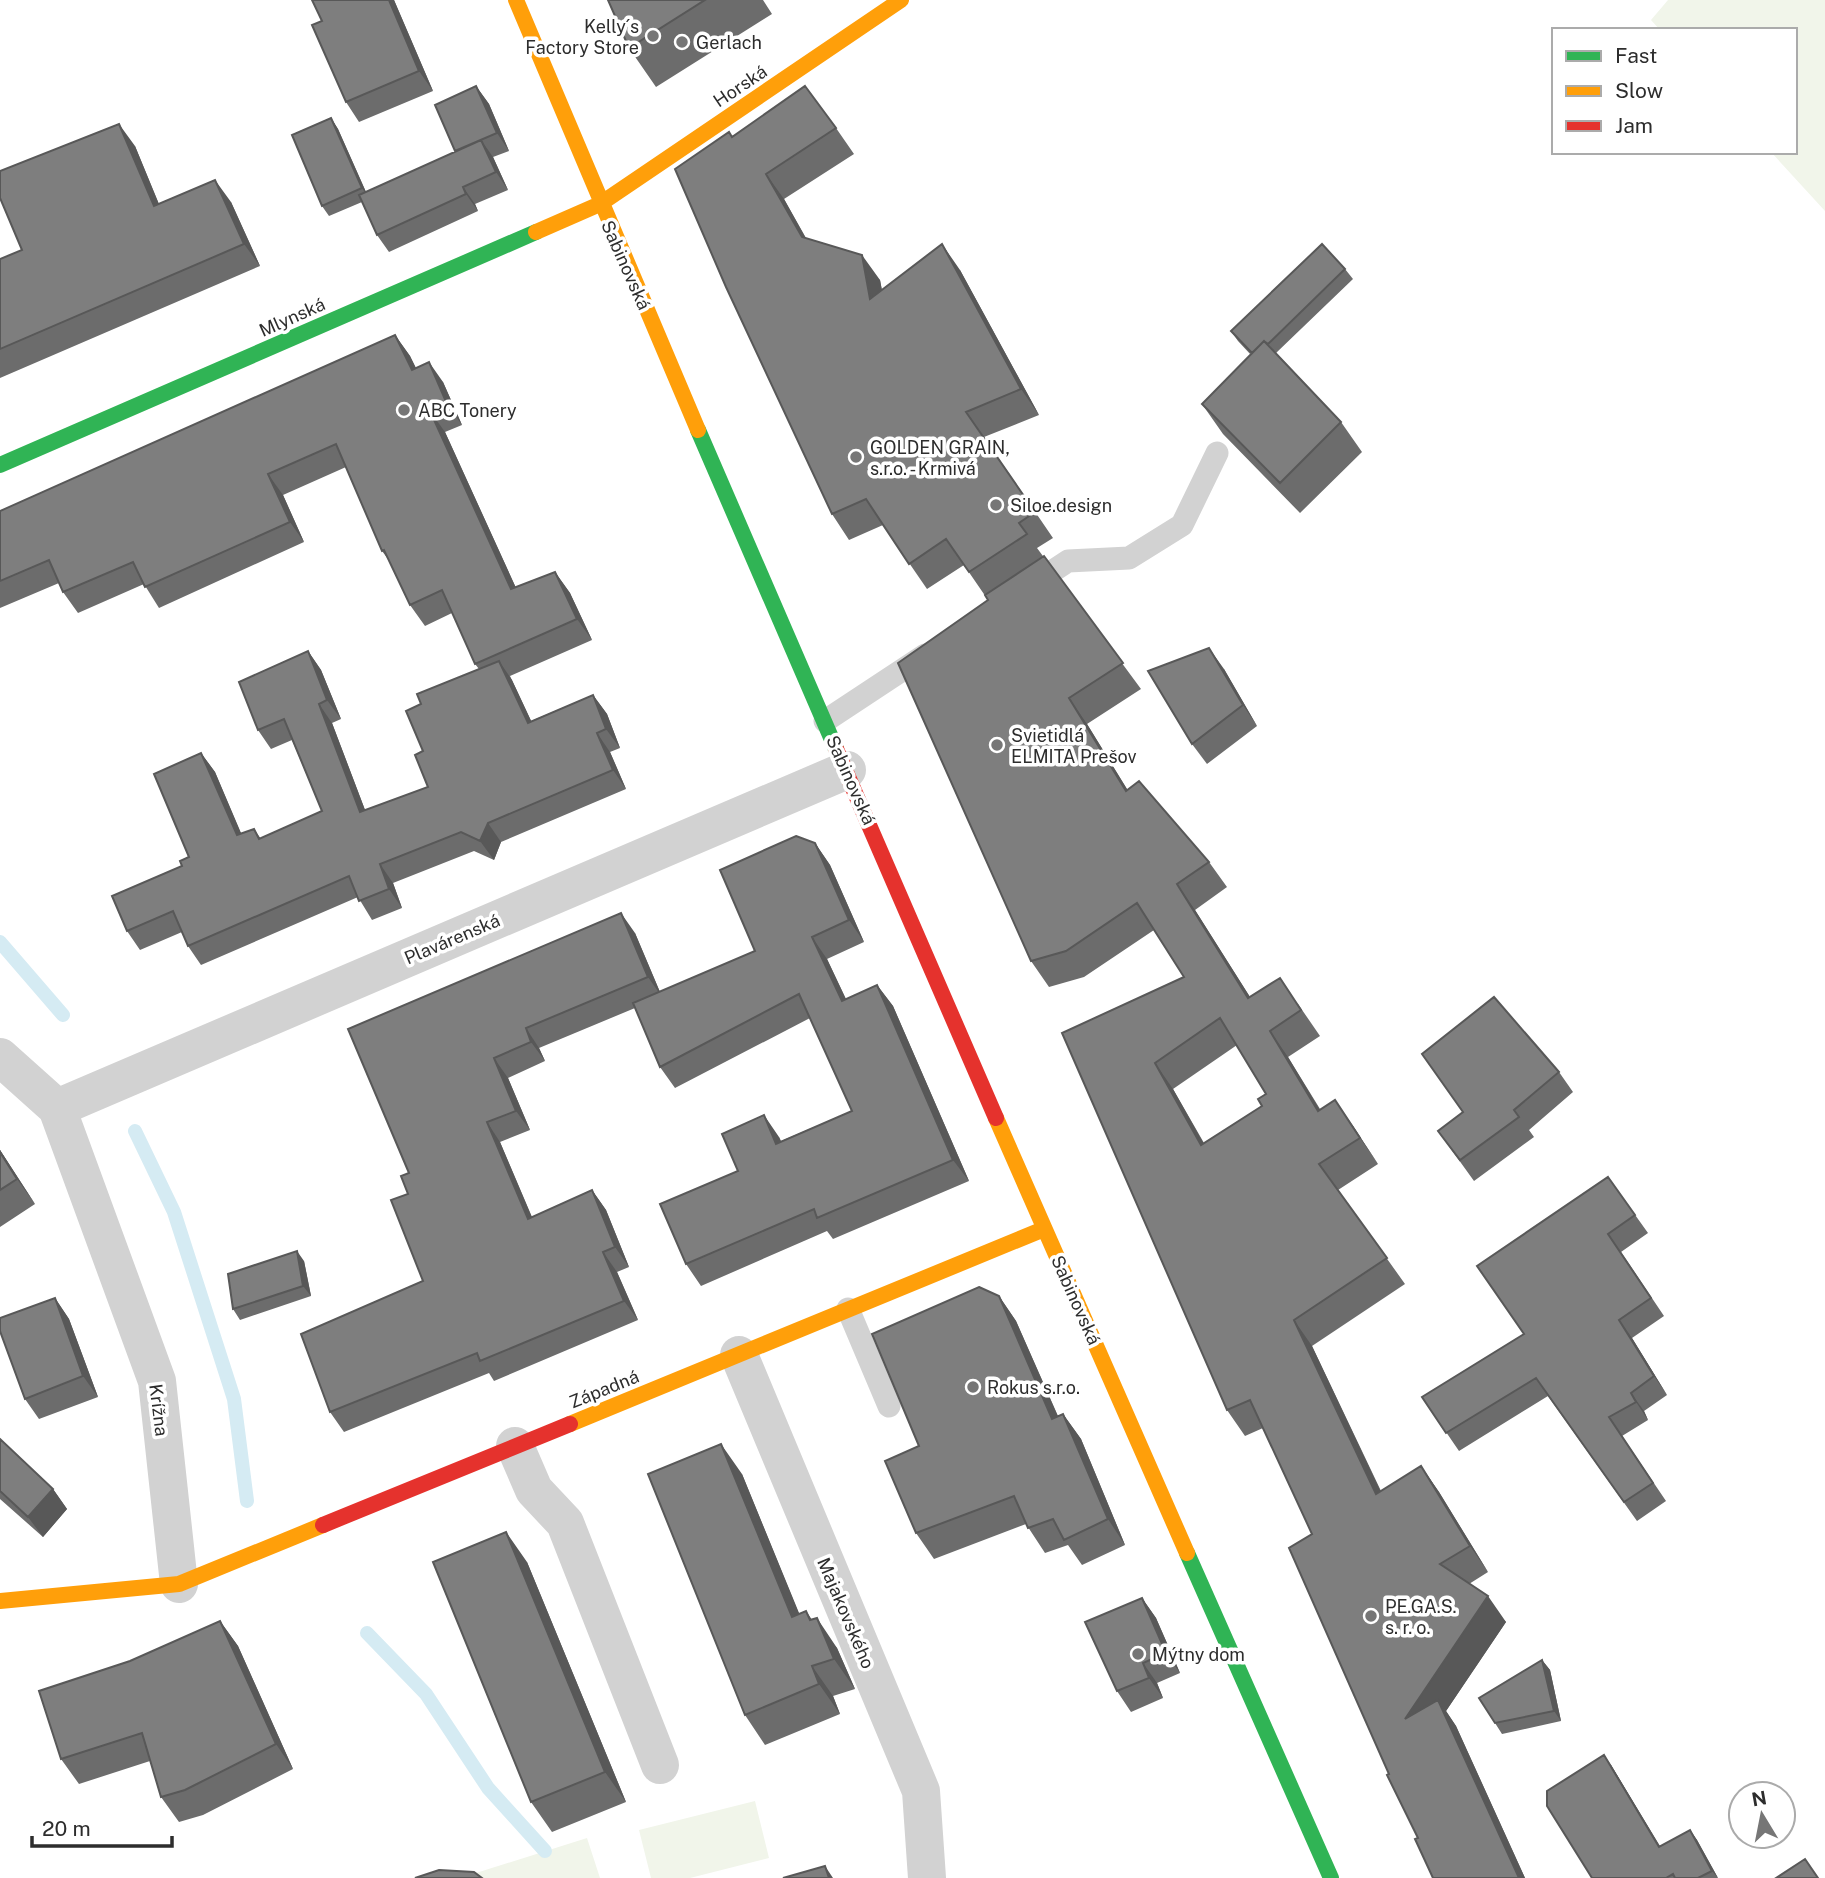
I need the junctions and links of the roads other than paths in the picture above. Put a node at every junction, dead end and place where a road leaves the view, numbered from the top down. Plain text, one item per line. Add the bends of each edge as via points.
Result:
1 (516, 0) edge
2 (901, 0) edge
3 (600, 204) junction
4 (1217, 453) edge
5 (0, 465) edge
6 (1009, 600) edge
7 (940, 646) edge
8 (825, 721) junction
9 (847, 770) junction
10 (0, 1057) edge
11 (57, 1108) junction
12 (1044, 1229) junction
13 (848, 1309) junction
14 (739, 1355) junction
15 (889, 1406) edge
16 (514, 1446) junction
17 (179, 1584) junction
18 (0, 1601) edge
19 (660, 1765) dead end
20 (927, 1878) edge
21 (1331, 1878) edge

1 - 3 street, Sabinovská
2 - 3 street, Horská
3 - 5 street, Mlynská
3 - 8 street, Sabinovská
4 - 6 lane via 1182,525 1129,558 1068,561
7 - 8 lane, Sabinovská
8 - 9 street, Sabinovská
9 - 11 street, Plavárenská
9 - 12 street, Sabinovská
10 - 11 street, Krížna
11 - 17 street, Krížna via 157,1381
12 - 13 street, Západná
12 - 21 street, Sabinovská
13 - 14 street, Západná
13 - 15 lane
14 - 16 street, Západná
14 - 20 street, Majakovského via 920,1791
16 - 17 street, Západná
16 - 19 street via 534,1490 565,1523
17 - 18 street

